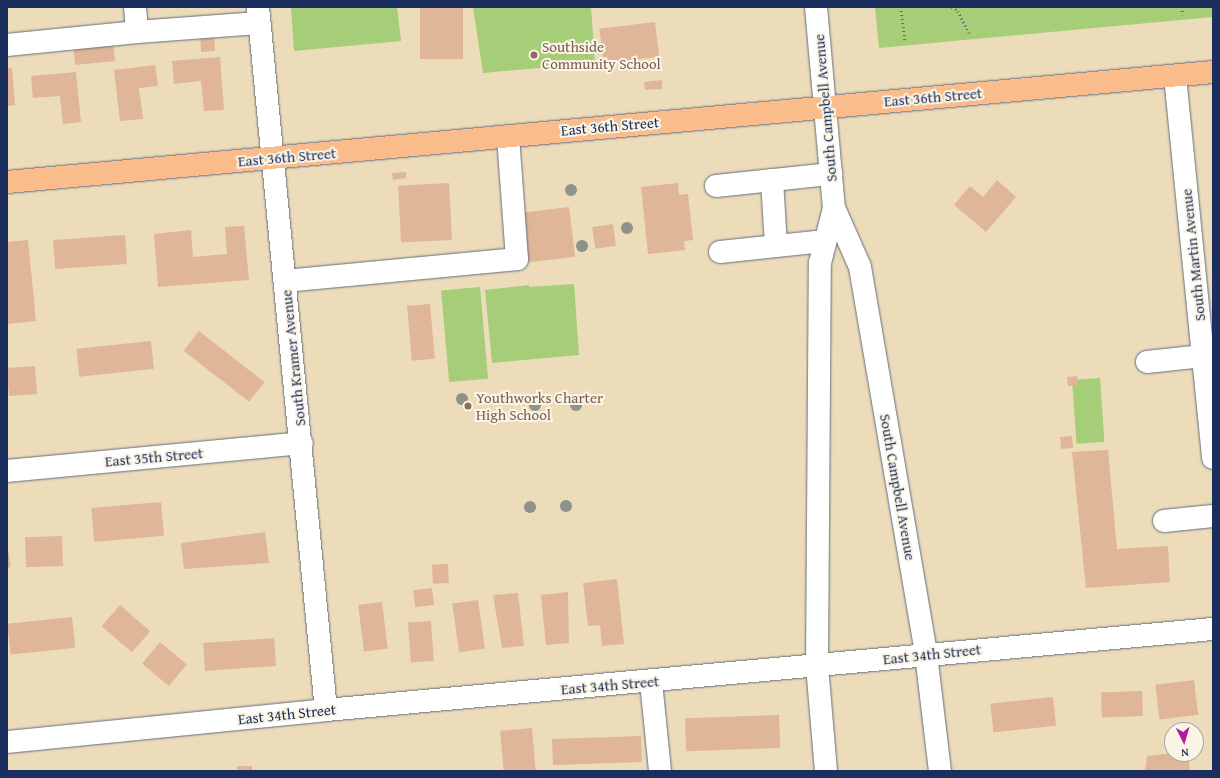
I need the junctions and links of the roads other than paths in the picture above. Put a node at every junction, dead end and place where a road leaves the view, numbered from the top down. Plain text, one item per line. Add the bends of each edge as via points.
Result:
1 (135, 7) edge
2 (816, 7) edge
3 (259, 15) edge
4 (137, 32) junction
5 (7, 45) edge
6 (1213, 72) edge
7 (1175, 76) junction
8 (824, 106) junction
9 (508, 136) junction
10 (272, 158) junction
11 (831, 174) junction
12 (772, 180) junction
13 (7, 182) edge
14 (716, 186) dead end
15 (834, 208) junction
16 (825, 241) junction
17 (776, 246) junction
18 (720, 252) dead end
19 (285, 281) junction
20 (1203, 356) junction
21 (1147, 362) dead end
22 (302, 443) junction
23 (1213, 458) edge
24 (7, 471) edge
25 (1213, 516) edge
26 (1164, 521) dead end
27 (1213, 629) edge
28 (926, 654) junction
29 (817, 666) junction
30 (651, 682) junction
31 (326, 710) junction
32 (7, 742) edge
33 (660, 771) edge
34 (826, 771) edge
35 (940, 771) edge

1 - 4 street
2 - 8 street, South Campbell Avenue
3 - 4 street
3 - 10 street, South Kramer Avenue
4 - 5 street
6 - 7 main road, East 36th Street
7 - 8 main road, East 36th Street
7 - 20 street, South Martin Avenue
8 - 9 main road, East 36th Street
8 - 11 street, South Campbell Avenue
9 - 10 main road, East 36th Street
9 - 19 street via 517,259
10 - 13 main road, East 36th Street
10 - 19 street, South Kramer Avenue
11 - 12 street
11 - 15 street, South Campbell Avenue
12 - 14 street
12 - 17 street
15 - 16 street, South Campbell Avenue
15 - 28 street, South Campbell Avenue via 860,267
16 - 17 street
16 - 29 street, South Campbell Avenue via 820,263
17 - 18 street
19 - 22 street, South Kramer Avenue
20 - 21 street
20 - 23 street, South Martin Avenue
22 - 24 street, East 35th Street
22 - 31 street, South Kramer Avenue
25 - 26 street
27 - 28 street, East 34th Street
28 - 29 street, East 34th Street
28 - 35 street, South Campbell Avenue
29 - 30 street, East 34th Street
29 - 34 street, South Campbell Avenue
30 - 31 street, East 34th Street
30 - 33 street
31 - 32 street, East 34th Street

